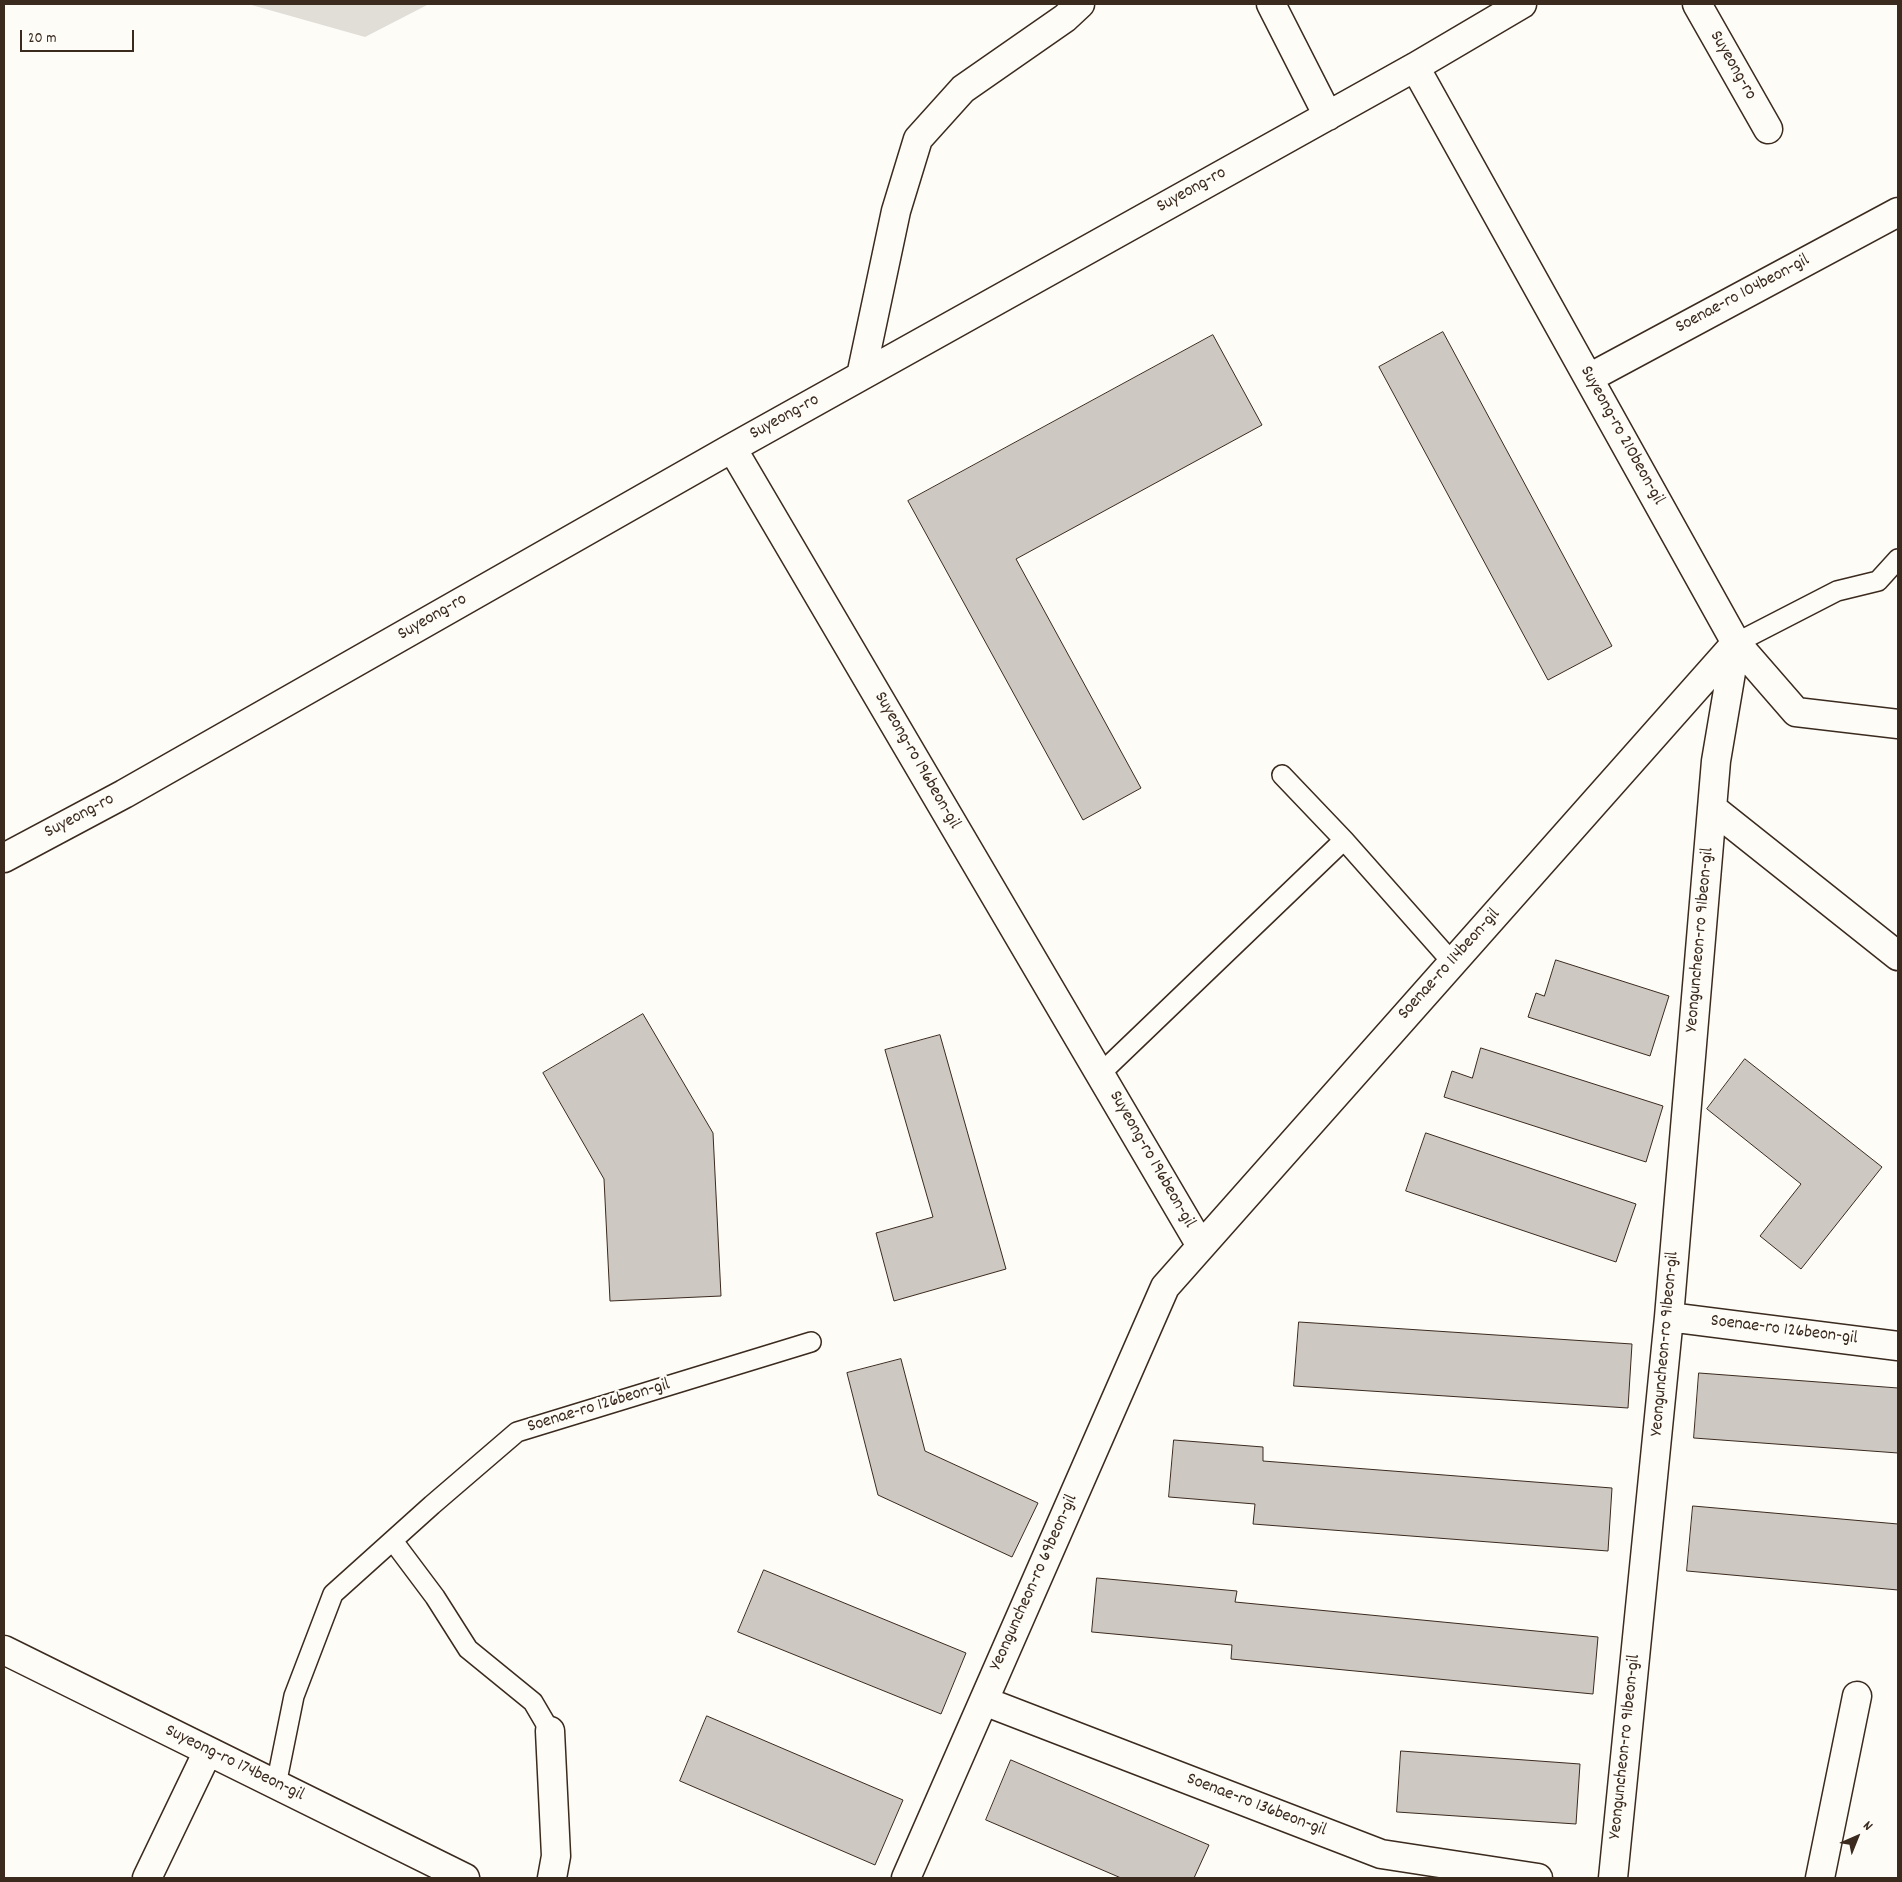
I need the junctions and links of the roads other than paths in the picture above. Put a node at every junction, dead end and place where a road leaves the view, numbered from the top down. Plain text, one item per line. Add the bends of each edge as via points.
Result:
1 (1080, 4) edge
2 (1271, 4) edge
3 (1522, 4) edge
4 (1697, 4) edge
5 (1415, 67) junction
6 (1328, 116) junction
7 (1768, 129) dead end
8 (1898, 212) edge
9 (861, 376) junction
10 (1589, 378) junction
11 (732, 448) junction
12 (1898, 559) edge
13 (1736, 643) junction
14 (1898, 724) edge
15 (1282, 775) dead end
16 (1712, 808) junction
17 (1344, 840) junction
18 (4, 858) edge
19 (1898, 956) edge
20 (1452, 962) junction
21 (1100, 1074) junction
22 (1201, 1246) junction
23 (1165, 1287) joint
24 (1669, 1317) junction
25 (811, 1342) dead end
26 (1898, 1346) edge
27 (393, 1540) junction
28 (4, 1650) edge
29 (1857, 1696) dead end
30 (984, 1701) junction
31 (550, 1731) joint
32 (208, 1751) junction
33 (276, 1785) junction
34 (147, 1878) edge
35 (465, 1878) edge
36 (552, 1878) edge
37 (906, 1878) edge
38 (1538, 1878) edge
39 (1613, 1878) edge
40 (1820, 1878) edge

1 - 9 street via 963,89 918,139 896,211
2 - 6 street
3 - 5 street, Suyeong-ro
4 - 7 street, Suyeong-ro
5 - 6 street, Suyeong-ro
5 - 10 street, Suyeong-ro 210beon-gil
6 - 9 street, Suyeong-ro
8 - 10 street, Soenae-ro 104beon-gil
9 - 11 street, Suyeong-ro
10 - 13 street, Suyeong-ro 210beon-gil
11 - 18 street, Suyeong-ro via 124,794
11 - 21 street, Suyeong-ro 196beon-gil
12 - 13 lane via 1878,581 1837,591
13 - 14 street, Suyeong-ro 210beon-gil via 1796,712
13 - 16 street, Yeonguncheon-ro 91beon-gil via 1716,761
13 - 20 street, Soenae-ro 114beon-gil
15 - 17 lane
16 - 19 street
16 - 24 street, Yeonguncheon-ro 91beon-gil
17 - 20 lane
17 - 21 lane, Suyeong-ro 196beon-gil
20 - 22 street, Soenae-ro 114beon-gil
21 - 22 street, Suyeong-ro 196beon-gil
22 - 23 street, Soenae-ro 114beon-gil
23 - 30 street, Yeonguncheon-ro 69beon-gil
24 - 26 street, Soenae-ro 126beon-gil
24 - 39 street, Yeonguncheon-ro 91beon-gil
25 - 27 lane, Soenae-ro 126beon-gil via 517,1432
27 - 31 lane via 468,1649 533,1702
27 - 33 lane, Soenae-ro 126beon-gil via 333,1594 294,1696
28 - 32 street, Suyeong-ro 174beon-gil
29 - 40 street
30 - 37 street, Yeonguncheon-ro 69beon-gil
30 - 38 street, Soenae-ro 136beon-gil via 1381,1854
31 - 36 street via 556,1856
32 - 33 street, Suyeong-ro 174beon-gil
32 - 34 street
33 - 35 street, Suyeong-ro 174beon-gil

